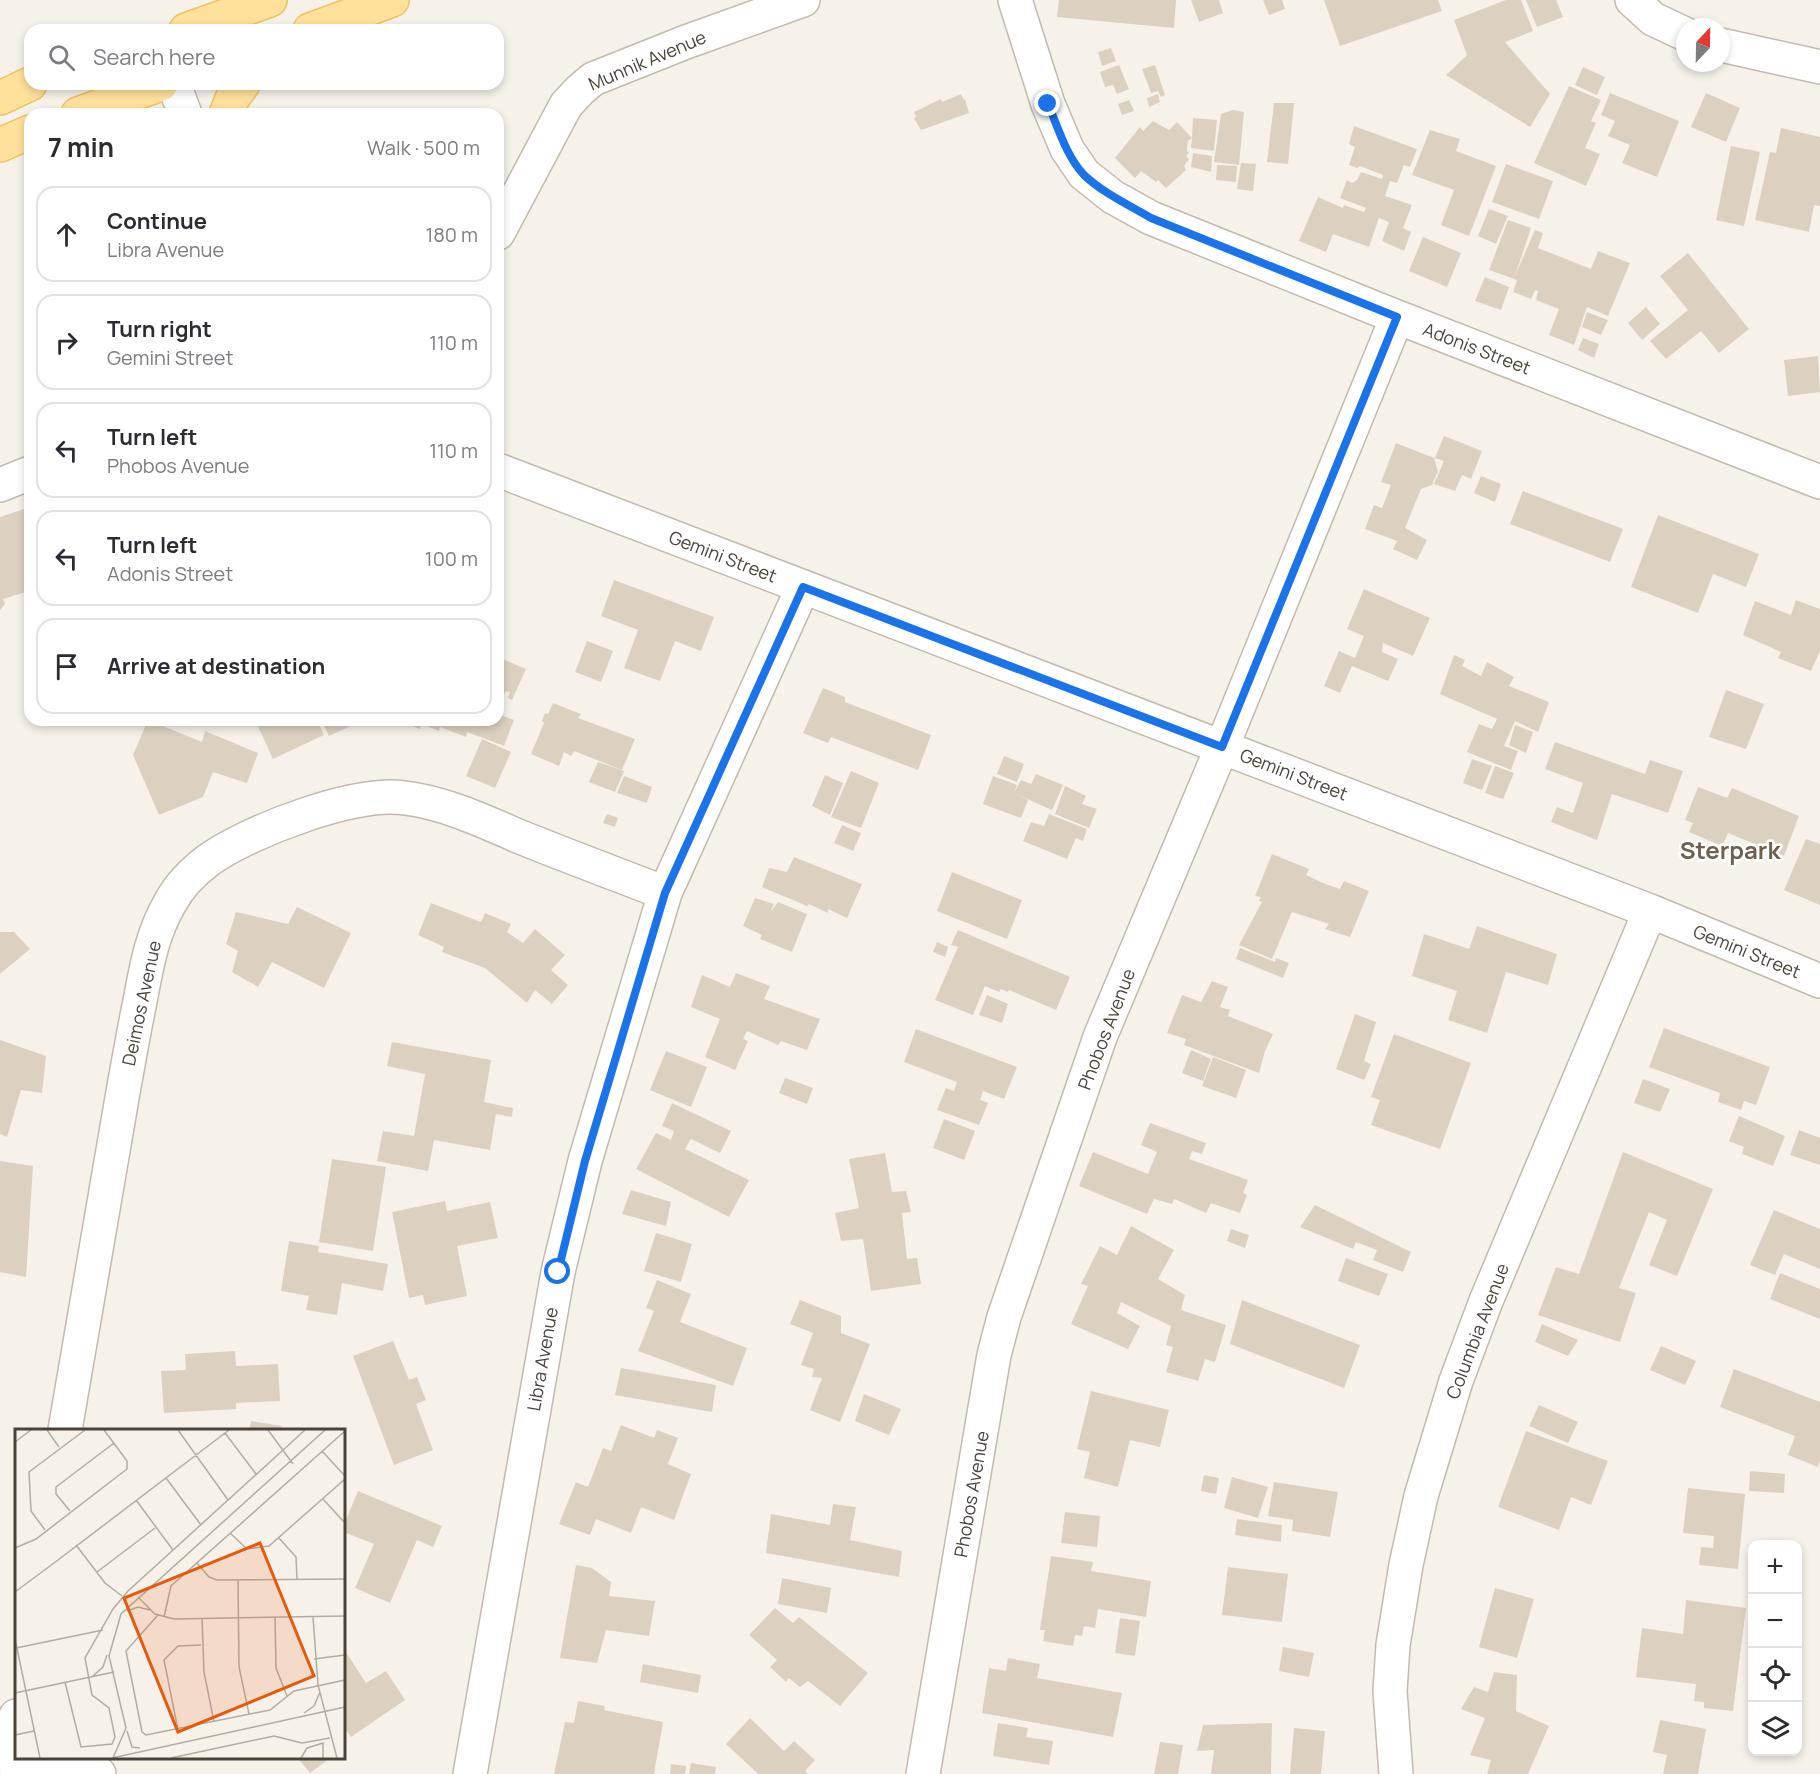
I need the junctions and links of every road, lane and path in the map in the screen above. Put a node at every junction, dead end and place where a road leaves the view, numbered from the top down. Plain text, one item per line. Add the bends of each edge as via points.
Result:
1 (270, 0) edge
2 (392, 0) edge
3 (803, 0) edge
4 (1016, 0) edge
5 (1632, 0) edge
6 (203, 24) edge
7 (329, 24) edge
8 (1676, 30) edge
9 (1730, 47) edge
10 (1820, 67) edge
11 (0, 82) edge
12 (24, 84) edge
13 (24, 87) edge
14 (144, 90) edge
15 (176, 90) edge
16 (239, 90) edge
17 (0, 98) edge
18 (95, 108) edge
19 (183, 108) edge
20 (228, 108) edge
21 (24, 135) edge
22 (0, 145) edge
23 (24, 148) edge
24 (0, 151) edge
25 (504, 222) edge
26 (1397, 317) junction
27 (504, 472) edge
28 (24, 475) edge
29 (1820, 482) edge
30 (0, 485) edge
31 (803, 587) junction
32 (1222, 747) junction
33 (665, 893) junction
34 (1650, 911) junction
35 (1820, 981) edge
36 (65, 1429) edge
37 (15, 1720) edge
38 (4, 1758) edge
39 (99, 1774) edge
40 (470, 1774) edge
41 (923, 1774) edge
42 (1396, 1774) edge

1 - 6 main road
2 - 7 main road
3 - 25 street, Munnik Avenue via 593,79 566,105
4 - 26 street, Adonis Street via 1048,104 1067,149 1083,174 1113,197 1151,218
5 - 8 street via 1653,19
9 - 10 street
11 - 12 street
13 - 17 main road
14 - 18 main road
15 - 19 street
16 - 20 main road
21 - 22 main road
23 - 24 main road
26 - 29 street, Adonis Street
26 - 32 street, Phobos Avenue
27 - 31 street, Gemini Street
28 - 30 street
31 - 32 street, Gemini Street
31 - 33 street, Libra Avenue
32 - 34 street, Gemini Street
32 - 41 street, Phobos Avenue via 1100,1037 1004,1317 992,1367
33 - 36 street, Deimos Avenue via 482,819 401,797 346,802 313,812 236,845 193,875 168,904 150,951
33 - 40 street, Libra Avenue via 582,1171 558,1272
34 - 35 street, Gemini Street
34 - 42 street, Columbia Avenue via 1486,1301 1456,1381 1421,1496 1393,1645 1390,1691
37 - 38 street
38 - 39 street

